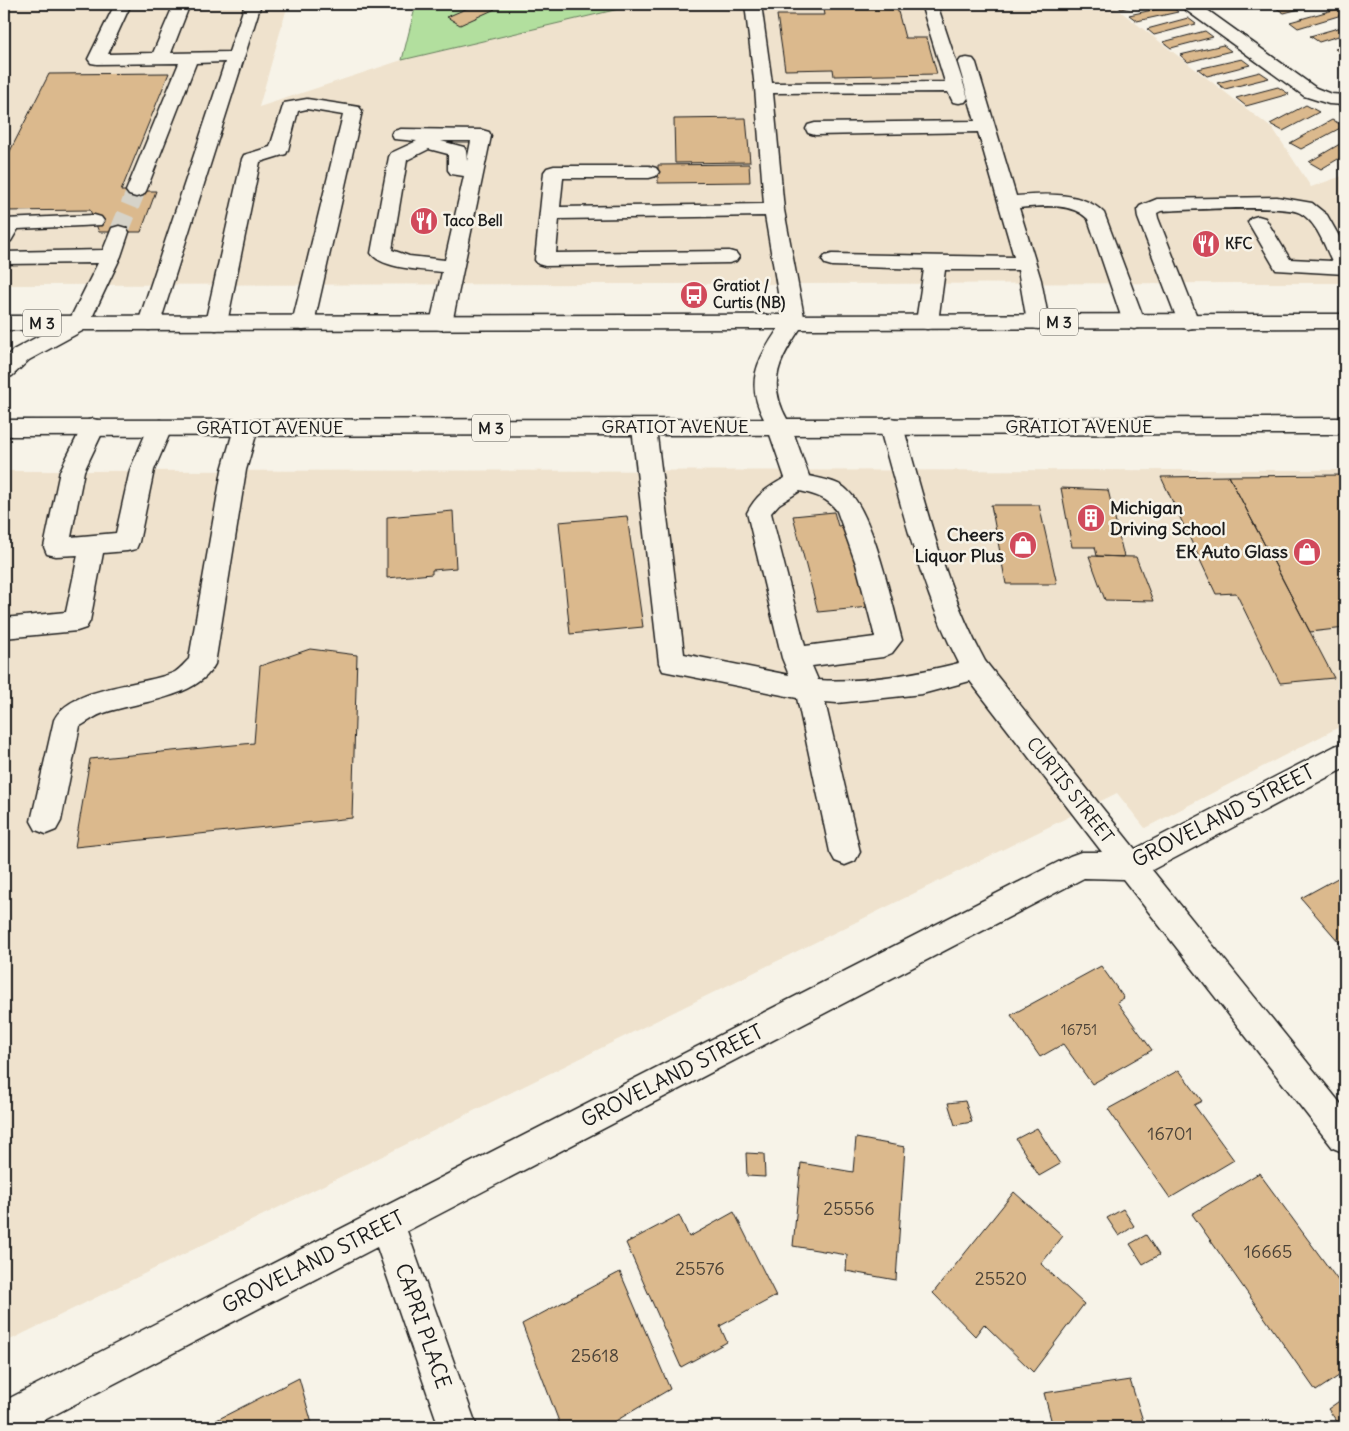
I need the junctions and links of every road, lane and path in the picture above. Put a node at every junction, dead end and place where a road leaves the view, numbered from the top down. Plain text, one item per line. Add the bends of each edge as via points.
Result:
1 (123, 4) edge
2 (182, 4) edge
3 (253, 4) edge
4 (753, 4) edge
5 (930, 4) edge
6 (1189, 4) edge
7 (190, 57) junction
8 (236, 57) junction
9 (160, 58) junction
10 (967, 63) dead end
11 (956, 87) junction
12 (764, 88) junction
13 (1345, 100) edge
14 (977, 126) junction
15 (815, 129) dead end
16 (401, 135) dead end
17 (467, 170) junction
18 (649, 172) dead end
19 (136, 191) tunnel mouth
20 (1008, 203) junction
21 (774, 210) junction
22 (550, 213) junction
23 (94, 221) dead end
24 (1258, 222) dead end
25 (119, 232) tunnel mouth
26 (4, 237) edge
27 (111, 256) junction
28 (729, 257) dead end
29 (4, 258) edge
30 (832, 260) dead end
31 (933, 263) junction
32 (1026, 264) junction
33 (452, 267) junction
34 (1345, 267) edge
35 (1345, 321) edge
36 (794, 322) junction
37 (927, 322) junction
38 (1038, 322) junction
39 (1134, 322) junction
40 (1188, 322) junction
41 (4, 323) edge
42 (80, 323) junction
43 (150, 323) junction
44 (216, 323) junction
45 (303, 323) junction
46 (441, 323) junction
47 (4, 372) edge
48 (779, 426) junction
49 (891, 426) junction
50 (1345, 426) edge
51 (4, 428) edge
52 (93, 428) junction
53 (160, 428) junction
54 (246, 428) junction
55 (644, 428) junction
56 (798, 482) junction
57 (92, 544) junction
58 (4, 628) edge
59 (795, 658) junction
60 (976, 669) junction
61 (809, 690) junction
62 (1345, 754) edge
63 (46, 821) dead end
64 (845, 852) dead end
65 (1131, 866) junction
66 (1345, 1136) edge
67 (387, 1224) junction
68 (4, 1421) edge
69 (458, 1427) edge

1 - 9 main road via 97,59
2 - 9 main road
3 - 8 main road
4 - 12 main road
5 - 11 main road
6 - 13 main road via 1310,92 1329,99
7 - 8 main road
7 - 9 main road
7 - 19 main road
8 - 43 main road
10 - 14 main road
11 - 12 main road
11 - 14 main road
12 - 21 main road
14 - 15 main road
14 - 20 main road
16 - 17 main road via 482,136
17 - 33 main road
17 - 33 main road via 457,150 427,143 398,157 381,253 406,262
18 - 22 main road via 554,172
20 - 32 main road
20 - 39 main road via 1059,202 1077,204 1093,211
21 - 22 main road
21 - 36 main road
22 - 28 main road via 545,260
23 - 26 main road via 10,223
24 - 34 main road via 1283,265
25 - 27 main road
27 - 29 main road
27 - 42 main road
30 - 31 main road
31 - 32 main road
31 - 37 main road via 935,273
32 - 38 main road
33 - 46 main road
34 - 40 main road via 1320,219 1305,208 1278,203 1157,205 1147,210 1148,218
35 - 40 main road, M 3
36 - 37 main road, M 3
36 - 46 main road, M 3
36 - 48 main road via 778,345 763,383 764,397
37 - 38 main road, M 3
38 - 39 main road, M 3
39 - 40 main road, M 3
41 - 42 main road, M 3
42 - 43 main road, M 3
42 - 47 main road via 21,355
43 - 44 main road, M 3
44 - 45 main road, M 3
44 - 45 main road via 251,158 280,150 290,107 307,104 353,112
45 - 46 main road, M 3
48 - 49 main road, GRATIOT AVENUE / M 3
48 - 55 main road, GRATIOT AVENUE / M 3
48 - 56 main road
49 - 50 main road, GRATIOT AVENUE / M 3
49 - 60 main road, CURTIS STREET via 930,564 957,634
51 - 52 main road, GRATIOT AVENUE / M 3
52 - 53 main road, GRATIOT AVENUE / M 3
52 - 57 main road via 72,471 56,547
53 - 54 main road, GRATIOT AVENUE / M 3
53 - 57 main road via 142,470 127,542
54 - 55 main road, GRATIOT AVENUE / M 3
54 - 63 main road via 234,470 202,664 184,680 94,704 68,720
55 - 61 main road via 672,663
56 - 59 main road via 762,504 759,514
56 - 59 main road via 840,497 849,507 888,640 883,646 874,648
57 - 58 main road via 78,621
59 - 61 main road
60 - 61 main road via 922,683 837,692
60 - 65 main road, CURTIS STREET
61 - 64 main road
62 - 65 main road, GROVELAND STREET
65 - 66 main road, CURTIS STREET
65 - 67 main road, GROVELAND STREET via 1081,865
67 - 68 main road, GROVELAND STREET
67 - 69 main road, CAPRI PLACE

